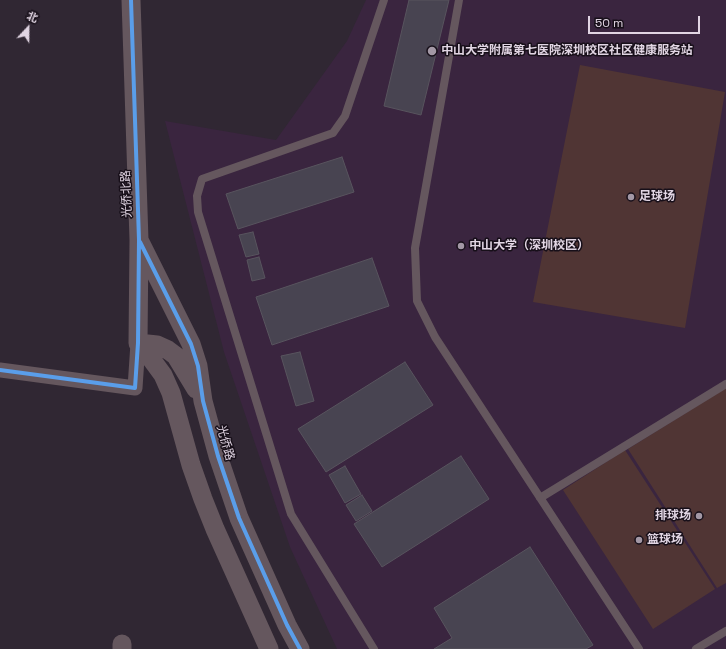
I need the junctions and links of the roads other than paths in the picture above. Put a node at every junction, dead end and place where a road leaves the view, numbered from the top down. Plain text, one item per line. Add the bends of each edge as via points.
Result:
1 (131, 0) edge
2 (384, 0) edge
3 (459, 0) edge
4 (139, 240) junction
5 (138, 343) junction
6 (0, 370) edge
7 (726, 384) edge
8 (203, 401) junction
9 (540, 498) junction
10 (239, 518) junction
11 (215, 529) junction
12 (726, 631) edge
13 (269, 649) edge
14 (300, 649) edge
15 (374, 649) edge
16 (639, 649) edge
17 (696, 649) edge

1 - 4 street, 光侨北路
2 - 15 lane via 345,116 333,133 202,180 197,196 198,212 292,514
3 - 9 lane via 415,248 417,302 435,338
4 - 5 street, 光侨北路
4 - 8 street, 光侨路 via 191,344 198,366
5 - 6 street, 光侨北路 via 135,388
5 - 8 street via 157,345 176,356
5 - 11 street via 163,375 171,393 191,465
7 - 9 lane
8 - 10 street, 光侨路
9 - 16 lane
10 - 11 street
10 - 14 street, 光侨路
11 - 13 street
12 - 17 lane

